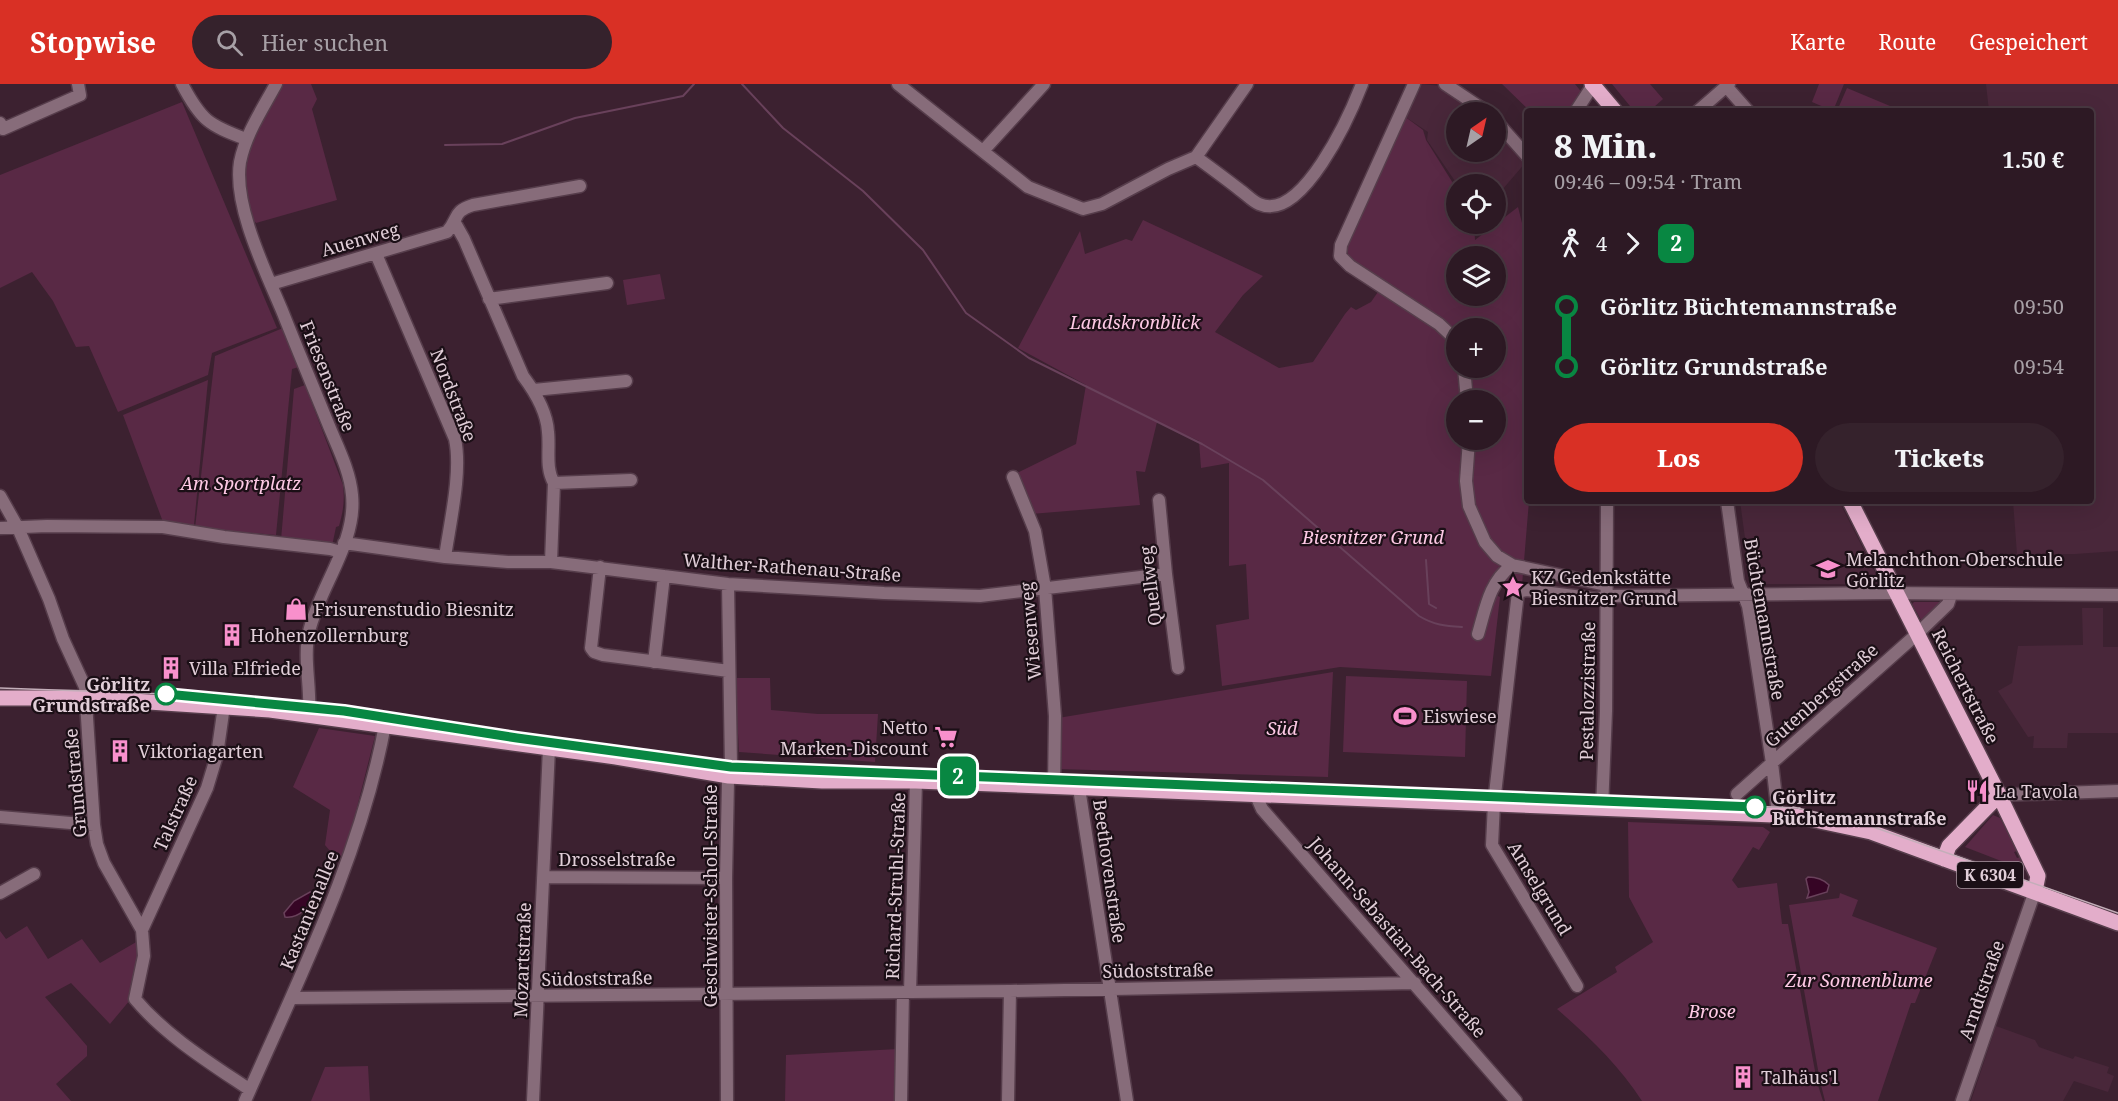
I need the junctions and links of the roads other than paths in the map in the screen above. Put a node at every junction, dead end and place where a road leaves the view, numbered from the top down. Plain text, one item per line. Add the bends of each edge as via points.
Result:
1 (78, 84) edge
2 (182, 84) edge
3 (276, 84) edge
4 (898, 84) edge
5 (1044, 84) edge
6 (1247, 84) edge
7 (1362, 84) edge
8 (1414, 84) edge
9 (1445, 84) edge
10 (1592, 85) edge
11 (1728, 85) edge
12 (1472, 102) edge
13 (1578, 108) edge
14 (1612, 108) edge
15 (1701, 108) edge
16 (1746, 108) edge
17 (0, 123) edge
18 (1506, 132) edge
19 (246, 139) junction
20 (983, 151) junction
21 (1524, 153) edge
22 (1196, 157) junction
23 (580, 186) dead end
24 (455, 223) junction
25 (376, 254) junction
26 (608, 283) dead end
27 (271, 284) junction
28 (489, 299) junction
29 (1446, 331) edge
30 (626, 381) dead end
31 (534, 390) junction
32 (1468, 450) edge
33 (1013, 477) dead end
34 (631, 480) dead end
35 (554, 483) junction
36 (0, 496) edge
37 (1159, 500) dead end
38 (1607, 504) edge
39 (1727, 504) edge
40 (1852, 504) edge
41 (0, 528) edge
42 (18, 528) junction
43 (342, 548) junction
44 (446, 556) junction
45 (550, 562) junction
46 (1512, 565) junction
47 (600, 567) junction
48 (1166, 574) junction
49 (664, 576) junction
50 (728, 584) junction
51 (1045, 588) junction
52 (1606, 591) junction
53 (1898, 594) junction
54 (1742, 595) junction
55 (1951, 595) junction
56 (2118, 596) edge
57 (1478, 634) dead end
58 (1917, 634) junction
59 (654, 662) junction
60 (1178, 668) dead end
61 (729, 671) junction
62 (0, 698) edge
63 (87, 698) junction
64 (224, 706) junction
65 (309, 714) junction
66 (385, 725) junction
67 (549, 748) junction
68 (1772, 763) junction
69 (729, 776) junction
70 (916, 781) junction
71 (1054, 787) junction
72 (1079, 788) junction
73 (2118, 791) edge
74 (1737, 794) dead end
75 (1258, 795) junction
76 (1999, 795) junction
77 (1494, 803) junction
78 (1602, 809) junction
79 (1778, 814) junction
80 (0, 817) edge
81 (94, 825) junction
82 (1944, 859) junction
83 (34, 874) dead end
84 (543, 877) junction
85 (726, 878) junction
86 (2035, 891) junction
87 (0, 893) edge
88 (2118, 923) edge
89 (142, 930) junction
90 (1415, 982) junction
91 (1577, 987) dead end
92 (1111, 989) junction
93 (1010, 991) junction
94 (907, 992) junction
95 (727, 994) junction
96 (539, 996) junction
97 (293, 998) junction
98 (247, 1096) edge
99 (533, 1101) edge
100 (727, 1101) edge
101 (901, 1101) edge
102 (1008, 1101) edge
103 (1126, 1101) edge
104 (1516, 1101) edge
105 (1962, 1101) edge

1 - 17 street via 80,95 3,129
2 - 19 street via 208,123
3 - 19 street, Friesenstraße
4 - 20 street
5 - 20 street
6 - 22 street
7 - 22 street via 1339,136 1302,188 1287,202 1259,204
8 - 29 street via 1340,250 1350,266
9 - 12 street
10 - 13 street
10 - 14 main road
11 - 15 street
11 - 16 street
18 - 21 street
19 - 27 street, Friesenstraße via 240,164 243,208
20 - 22 street via 1028,187 1083,209 1102,204
23 - 24 street, Auenweg via 473,206 460,210
24 - 25 street, Auenweg via 447,232
24 - 28 street
25 - 27 street, Auenweg
25 - 44 street, Nordstraße via 458,451
26 - 28 street
27 - 43 street, Friesenstraße via 348,476 353,504
28 - 31 street via 523,376
30 - 31 street
31 - 35 street via 547,425 548,474
32 - 46 street via 1469,506 1485,542
33 - 51 street, Wiesenweg via 1035,531
34 - 35 street
35 - 45 street
36 - 42 street, Grundstraße
37 - 48 street, Quellweg
38 - 52 street, Pestalozzistraße
39 - 54 street, Büchtemannstraße
40 - 53 main road, Reichertstraße
41 - 42 street, Walther-Rathenau-Straße
42 - 43 street, Walther-Rathenau-Straße via 163,527
42 - 63 street, Grundstraße
43 - 44 street, Walther-Rathenau-Straße
43 - 65 street, Friesenstraße via 309,633
44 - 45 street, Walther-Rathenau-Straße
45 - 47 street, Walther-Rathenau-Straße
46 - 52 street
46 - 57 street via 1494,584
47 - 49 street, Walther-Rathenau-Straße
47 - 59 street via 591,648 603,655
48 - 51 street, Walther-Rathenau-Straße
48 - 60 street, Quellweg
49 - 50 street, Walther-Rathenau-Straße
49 - 59 street
50 - 51 street, Walther-Rathenau-Straße via 980,596
50 - 61 street, Geschwister-Scholl-Straße
51 - 71 street, Wiesenweg via 1055,716
52 - 54 street
52 - 77 street, Amselgrund via 1598,599 1518,592
52 - 78 street, Pestalozzistraße
53 - 54 street
53 - 55 street
53 - 58 main road, Reichertstraße
54 - 68 street, Büchtemannstraße via 1748,606
55 - 56 street
55 - 58 street, Gutenbergstraße via 1948,604
58 - 68 street, Gutenbergstraße
58 - 76 main road, Reichertstraße
59 - 61 street
61 - 69 street, Geschwister-Scholl-Straße
62 - 63 main road, K 6304
63 - 64 main road, K 6304
63 - 81 street, Grundstraße
64 - 65 main road, K 6304
64 - 89 street, Talstraße via 217,755 207,788
65 - 66 main road, K 6304
66 - 67 main road, K 6304
66 - 97 street, Kastanienallee via 353,846
67 - 69 main road, K 6304
67 - 84 street, Mozartstraße
68 - 74 street, Gutenbergstraße
68 - 79 street, Büchtemannstraße
69 - 70 main road, K 6304
69 - 85 street, Geschwister-Scholl-Straße
70 - 71 main road, K 6304
70 - 94 street, Richard-Struhl-Straße
71 - 72 main road, K 6304
72 - 75 main road, K 6304
72 - 92 street, Beethovenstraße
73 - 76 street
75 - 77 main road, K 6304
75 - 90 street, Johann-Sebastian-Bach-Straße via 1262,809
76 - 82 main road via 1949,846
76 - 86 main road, Reichertstraße via 2038,876
77 - 78 main road, K 6304
77 - 91 street, Amselgrund via 1492,845
78 - 79 main road, K 6304
79 - 82 main road, K 6304 via 1871,832
80 - 81 street
81 - 89 street, Grundstraße via 104,863
82 - 86 main road, K 6304
83 - 87 street
84 - 85 street, Drosselstraße
84 - 96 street, Mozartstraße
85 - 95 street, Geschwister-Scholl-Straße
86 - 88 main road, K 6304
86 - 105 street, Arndtstraße
89 - 98 street, Grundstraße via 144,956 135,999 148,1015
90 - 92 street, Südoststraße
90 - 104 street, Johann-Sebastian-Bach-Straße
92 - 93 street, Südoststraße
92 - 103 street, Beethovenstraße
93 - 94 street, Südoststraße
93 - 102 street
94 - 95 street, Südoststraße
94 - 101 street
95 - 96 street, Südoststraße
95 - 100 street, Geschwister-Scholl-Straße
96 - 97 street, Südoststraße
96 - 99 street, Mozartstraße
97 - 98 street, Kastanienallee

